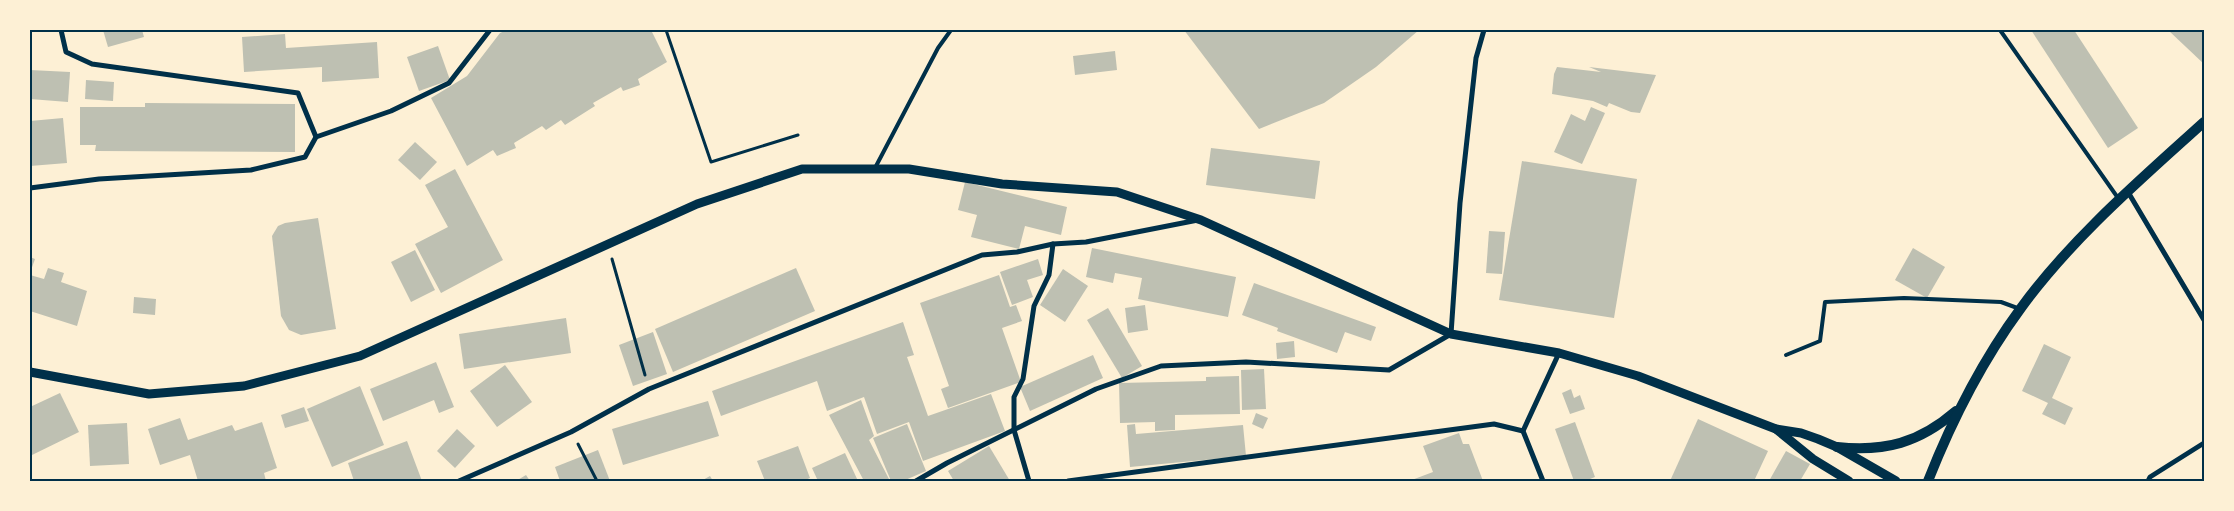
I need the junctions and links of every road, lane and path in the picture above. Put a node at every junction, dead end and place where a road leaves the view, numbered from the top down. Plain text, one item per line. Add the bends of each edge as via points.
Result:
1 (61, 30) edge
2 (490, 30) edge
3 (666, 30) edge
4 (951, 30) edge
5 (1484, 30) edge
6 (2000, 30) edge
7 (2204, 122) edge
8 (798, 135) dead end
9 (316, 137) junction
10 (875, 169) junction
11 (30, 188) edge
12 (2128, 192) junction
13 (2119, 199) junction
14 (1201, 220) junction
15 (607, 244) junction
16 (1053, 244) junction
17 (2020, 309) junction
18 (2204, 320) edge
19 (1451, 334) junction
20 (1559, 353) junction
21 (1786, 355) dead end
22 (30, 372) edge
23 (649, 389) junction
24 (1958, 409) junction
25 (1776, 429) junction
26 (1014, 430) junction
27 (1523, 431) junction
28 (571, 432) junction
29 (2204, 443) edge
30 (1837, 447) junction
31 (459, 481) edge
32 (597, 481) edge
33 (916, 481) edge
34 (1029, 481) edge
35 (1068, 481) edge
36 (1543, 481) edge
37 (1849, 481) edge
38 (1896, 481) edge
39 (1928, 481) edge
40 (2148, 481) edge

1 - 9 street via 66,52 92,64 298,93
2 - 9 street via 449,83 391,111
3 - 8 path via 711,162
4 - 10 lane via 938,48
5 - 19 street via 1476,58 1460,203
6 - 13 lane
7 - 12 main road
9 - 11 street via 305,157 251,170 98,179
10 - 14 street via 908,169 1002,184 1117,192
10 - 15 street via 802,169 697,204
12 - 13 main road
12 - 18 street
13 - 17 main road
14 - 16 street via 1086,242
14 - 19 street
15 - 22 street via 360,356 244,386 149,394
15 - 23 path
16 - 23 street via 982,255
16 - 26 street via 1049,275 1034,306 1023,379 1014,396
17 - 21 lane via 2001,302 1904,298 1825,302 1820,341
17 - 24 main road
19 - 20 street
19 - 26 street via 1389,370 1246,362 1161,366 1096,390
20 - 25 street via 1638,376
20 - 27 street
23 - 28 street
24 - 30 main road via 1942,424 1902,444 1881,448
24 - 39 main road
25 - 30 street via 1801,433
25 - 37 street via 1813,459
26 - 33 street
26 - 34 street
27 - 35 street via 1494,424
27 - 36 street
28 - 31 street
28 - 32 path
29 - 40 street
30 - 38 street

